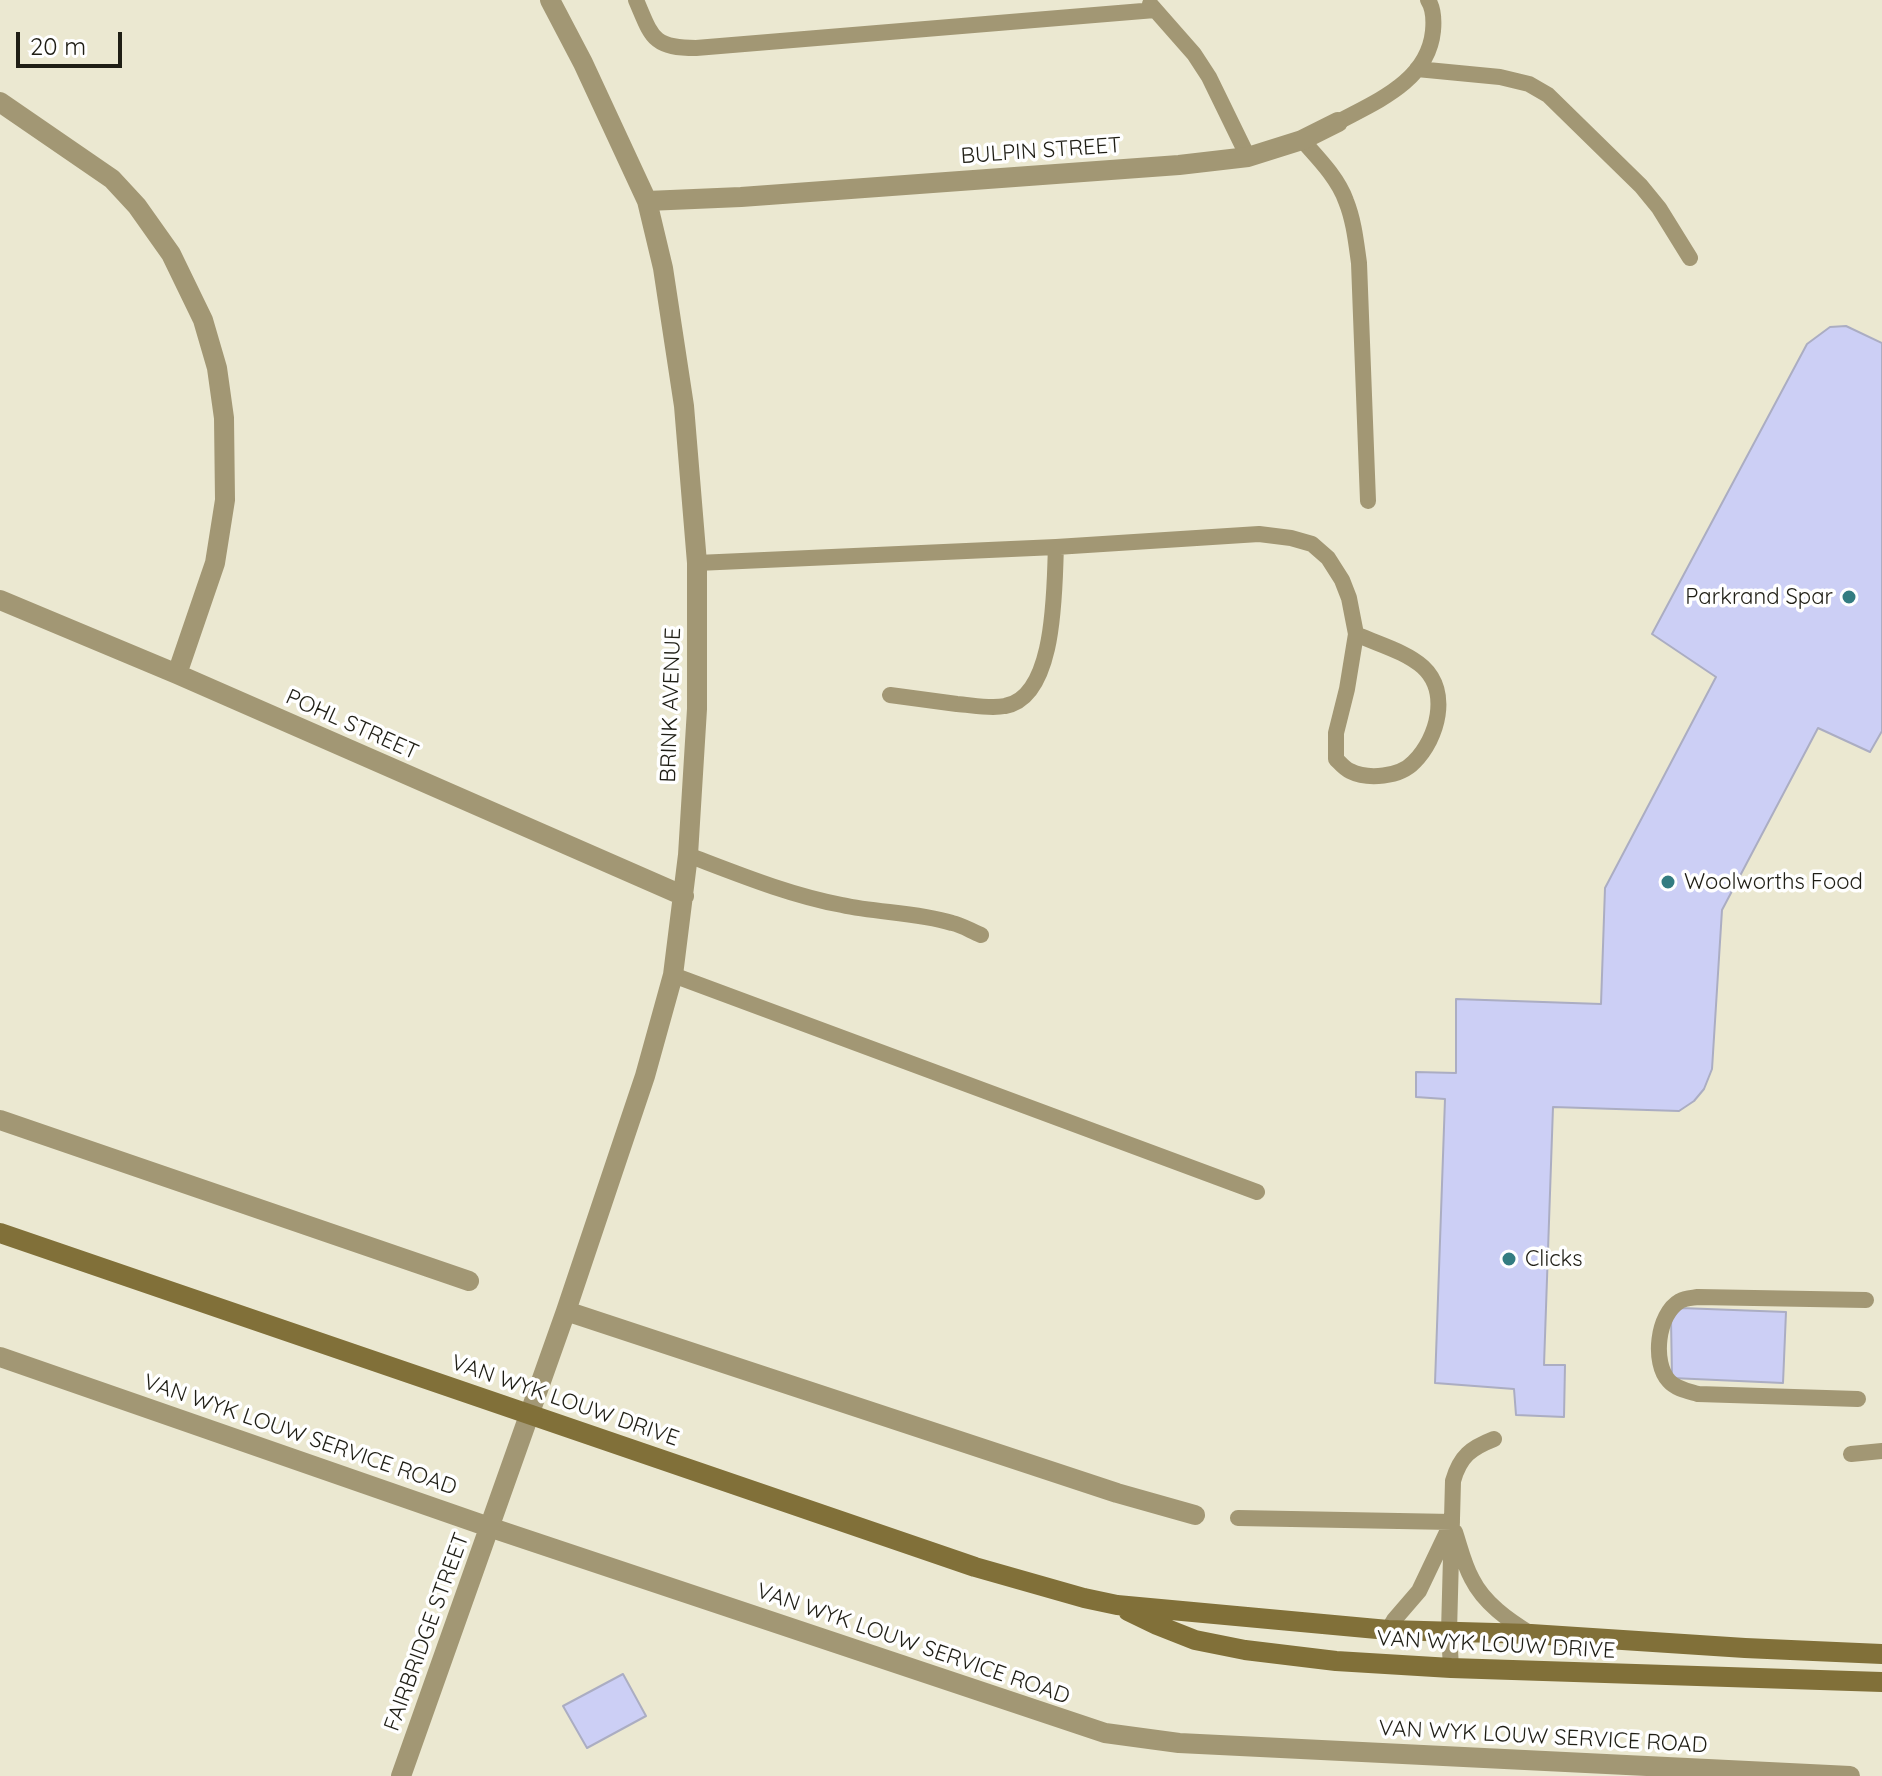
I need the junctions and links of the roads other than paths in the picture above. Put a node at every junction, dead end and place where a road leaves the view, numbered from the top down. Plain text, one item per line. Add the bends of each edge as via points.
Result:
1 (550, 0) edge
2 (636, 0) edge
3 (1428, 0) edge
4 (1151, 5) edge
5 (1417, 69) junction
6 (0, 102) edge
7 (1338, 122) joint
8 (1302, 140) junction
9 (1248, 157) junction
10 (647, 201) junction
11 (1690, 258) dead end
12 (1368, 501) dead end
13 (1056, 547) junction
14 (697, 563) junction
15 (0, 600) edge
16 (1356, 634) junction
17 (177, 674) junction
18 (890, 695) dead end
19 (688, 855) junction
20 (684, 896) junction
21 (981, 935) dead end
22 (673, 975) junction
23 (0, 1120) edge
24 (1257, 1192) dead end
25 (0, 1233) edge
26 (469, 1281) dead end
27 (1866, 1300) dead end
28 (566, 1311) junction
29 (0, 1357) edge
30 (1858, 1399) dead end
31 (529, 1412) junction
32 (1494, 1439) dead end
33 (1882, 1451) edge
34 (1851, 1454) dead end
35 (1195, 1515) dead end
36 (1238, 1518) dead end
37 (1452, 1522) junction
38 (489, 1527) junction
39 (1117, 1605) junction
40 (1388, 1630) junction
41 (1449, 1632) junction
42 (1531, 1634) junction
43 (1882, 1640) edge
44 (1873, 1653) edge
45 (1451, 1668) junction
46 (1882, 1682) edge
47 (401, 1776) edge
48 (1850, 1776) edge

1 - 10 street, BRINK AVENUE
2 - 4 lane via 652,35 671,48
3 - 5 lane via 1432,43
4 - 9 lane via 1194,54
5 - 7 lane via 1396,90
5 - 11 lane via 1500,77 1548,95 1641,186
6 - 17 street via 112,179 171,254 203,320 224,418 225,500 215,563
7 - 8 street, BULPIN STREET
8 - 9 street, BULPIN STREET
8 - 12 lane via 1332,175 1353,225
9 - 10 street, BULPIN STREET
10 - 14 street, BRINK AVENUE via 682,391
13 - 14 lane
13 - 16 lane via 1259,534 1312,544 1342,580
13 - 18 lane via 1047,656 1021,700 983,707
14 - 19 street, BRINK AVENUE via 697,709
15 - 17 street, POHL STREET
16 - 16 lane via 1336,733 1336,759 1348,771 1361,774 1401,772 1424,749 1439,696 1422,667
17 - 20 street, POHL STREET
19 - 20 street, BRINK AVENUE
19 - 21 lane via 807,898 922,916
20 - 22 street, BRINK AVENUE
22 - 24 lane
22 - 28 street, BRINK AVENUE
23 - 26 street
25 - 31 street, VAN WYK LOUW DRIVE
27 - 30 lane via 1698,1297 1672,1308 1660,1334 1664,1374 1685,1390
28 - 31 street, BRINK AVENUE
28 - 35 street
29 - 38 street, VAN WYK LOUW SERVICE ROAD
31 - 38 street, FAIRBRIDGE STREET
31 - 39 street, VAN WYK LOUW DRIVE via 975,1567
32 - 37 lane via 1475,1446 1456,1471
33 - 34 lane
36 - 37 lane
37 - 40 lane via 1419,1591
37 - 41 lane
37 - 42 lane via 1481,1593
38 - 47 street, FAIRBRIDGE STREET
38 - 48 street, VAN WYK LOUW SERVICE ROAD via 1105,1733 1179,1743
39 - 40 street, VAN WYK LOUW DRIVE
39 - 45 street, VAN WYK LOUW DRIVE via 1195,1640 1245,1650
40 - 41 street, VAN WYK LOUW DRIVE
41 - 42 street, VAN WYK LOUW DRIVE
41 - 45 lane
42 - 44 street, VAN WYK LOUW DRIVE
43 - 44 lane
45 - 46 street, VAN WYK LOUW DRIVE

